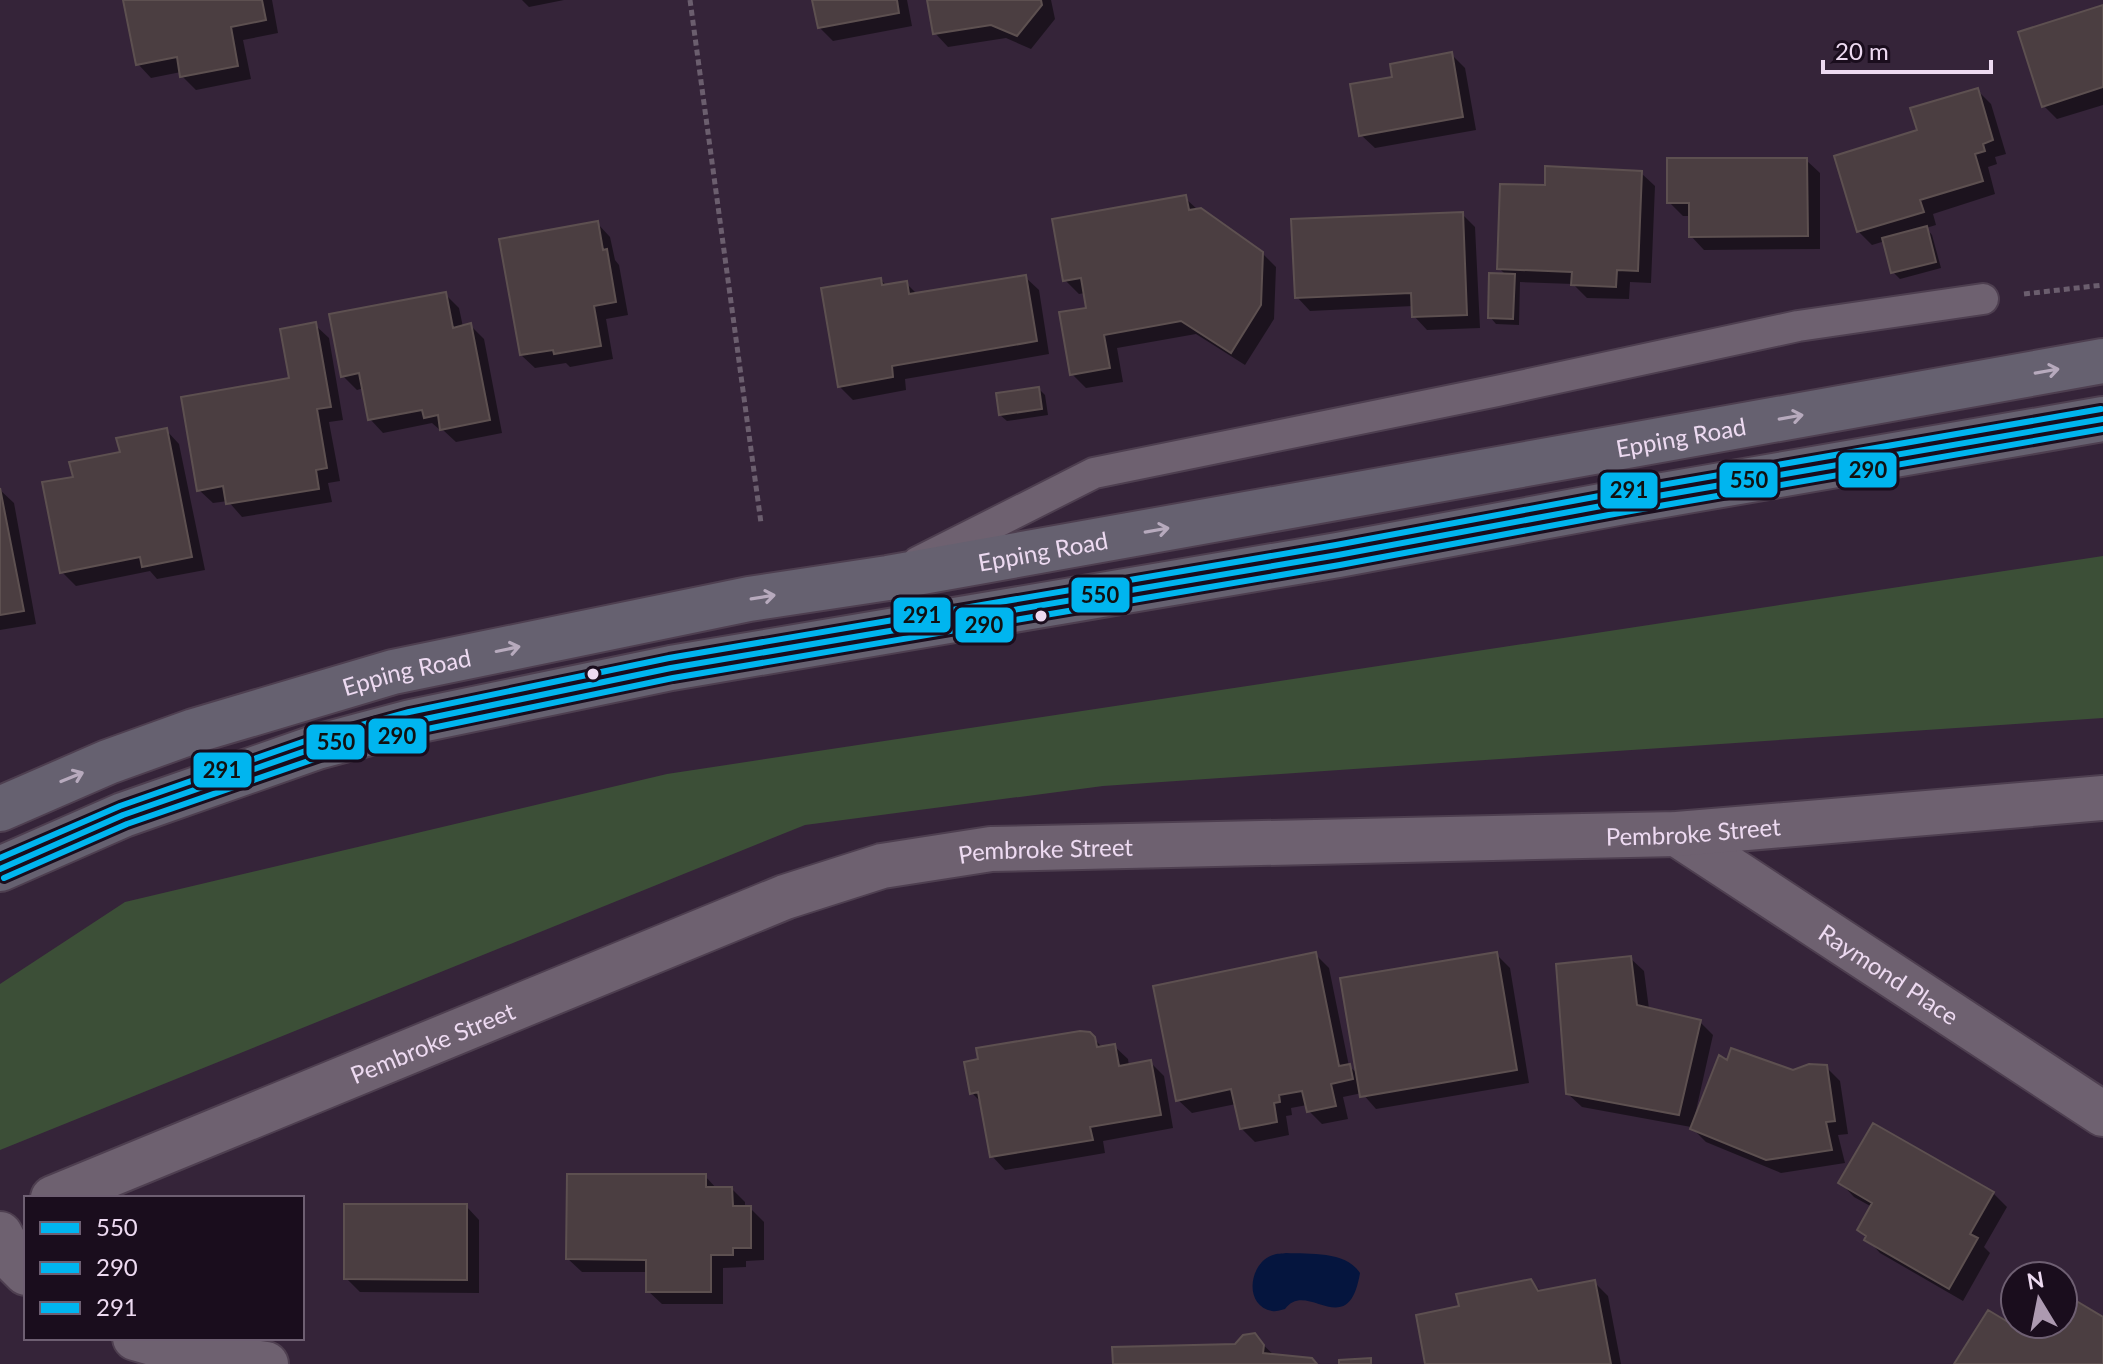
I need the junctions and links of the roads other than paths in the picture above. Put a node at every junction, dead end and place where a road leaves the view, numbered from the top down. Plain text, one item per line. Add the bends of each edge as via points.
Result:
1 (1983, 299) road end
2 (2103, 361) edge
3 (2103, 419) edge
4 (888, 578) junction
5 (2103, 798) edge
6 (0, 809) edge
7 (1677, 834) junction
8 (0, 869) edge
9 (2103, 1114) edge
10 (58, 1196) edge
11 (24, 1210) edge
12 (0, 1220) edge
13 (0, 1234) edge
14 (24, 1271) edge
15 (142, 1340) edge
16 (266, 1364) edge

1 - 4 lane via 1798,326 1094,473
4 -> 2 main road, Epping Road
3 - 8 main road, Epping Road via 686,665 411,722 317,747 176,795
6 -> 4 main road, Epping Road via 194,731 393,672 749,599
5 - 7 street, Pembroke Street
7 - 9 street, Raymond Place
7 - 10 street, Pembroke Street via 991,849 882,866 785,897
11 - 12 street
13 - 14 street
15 - 16 street

